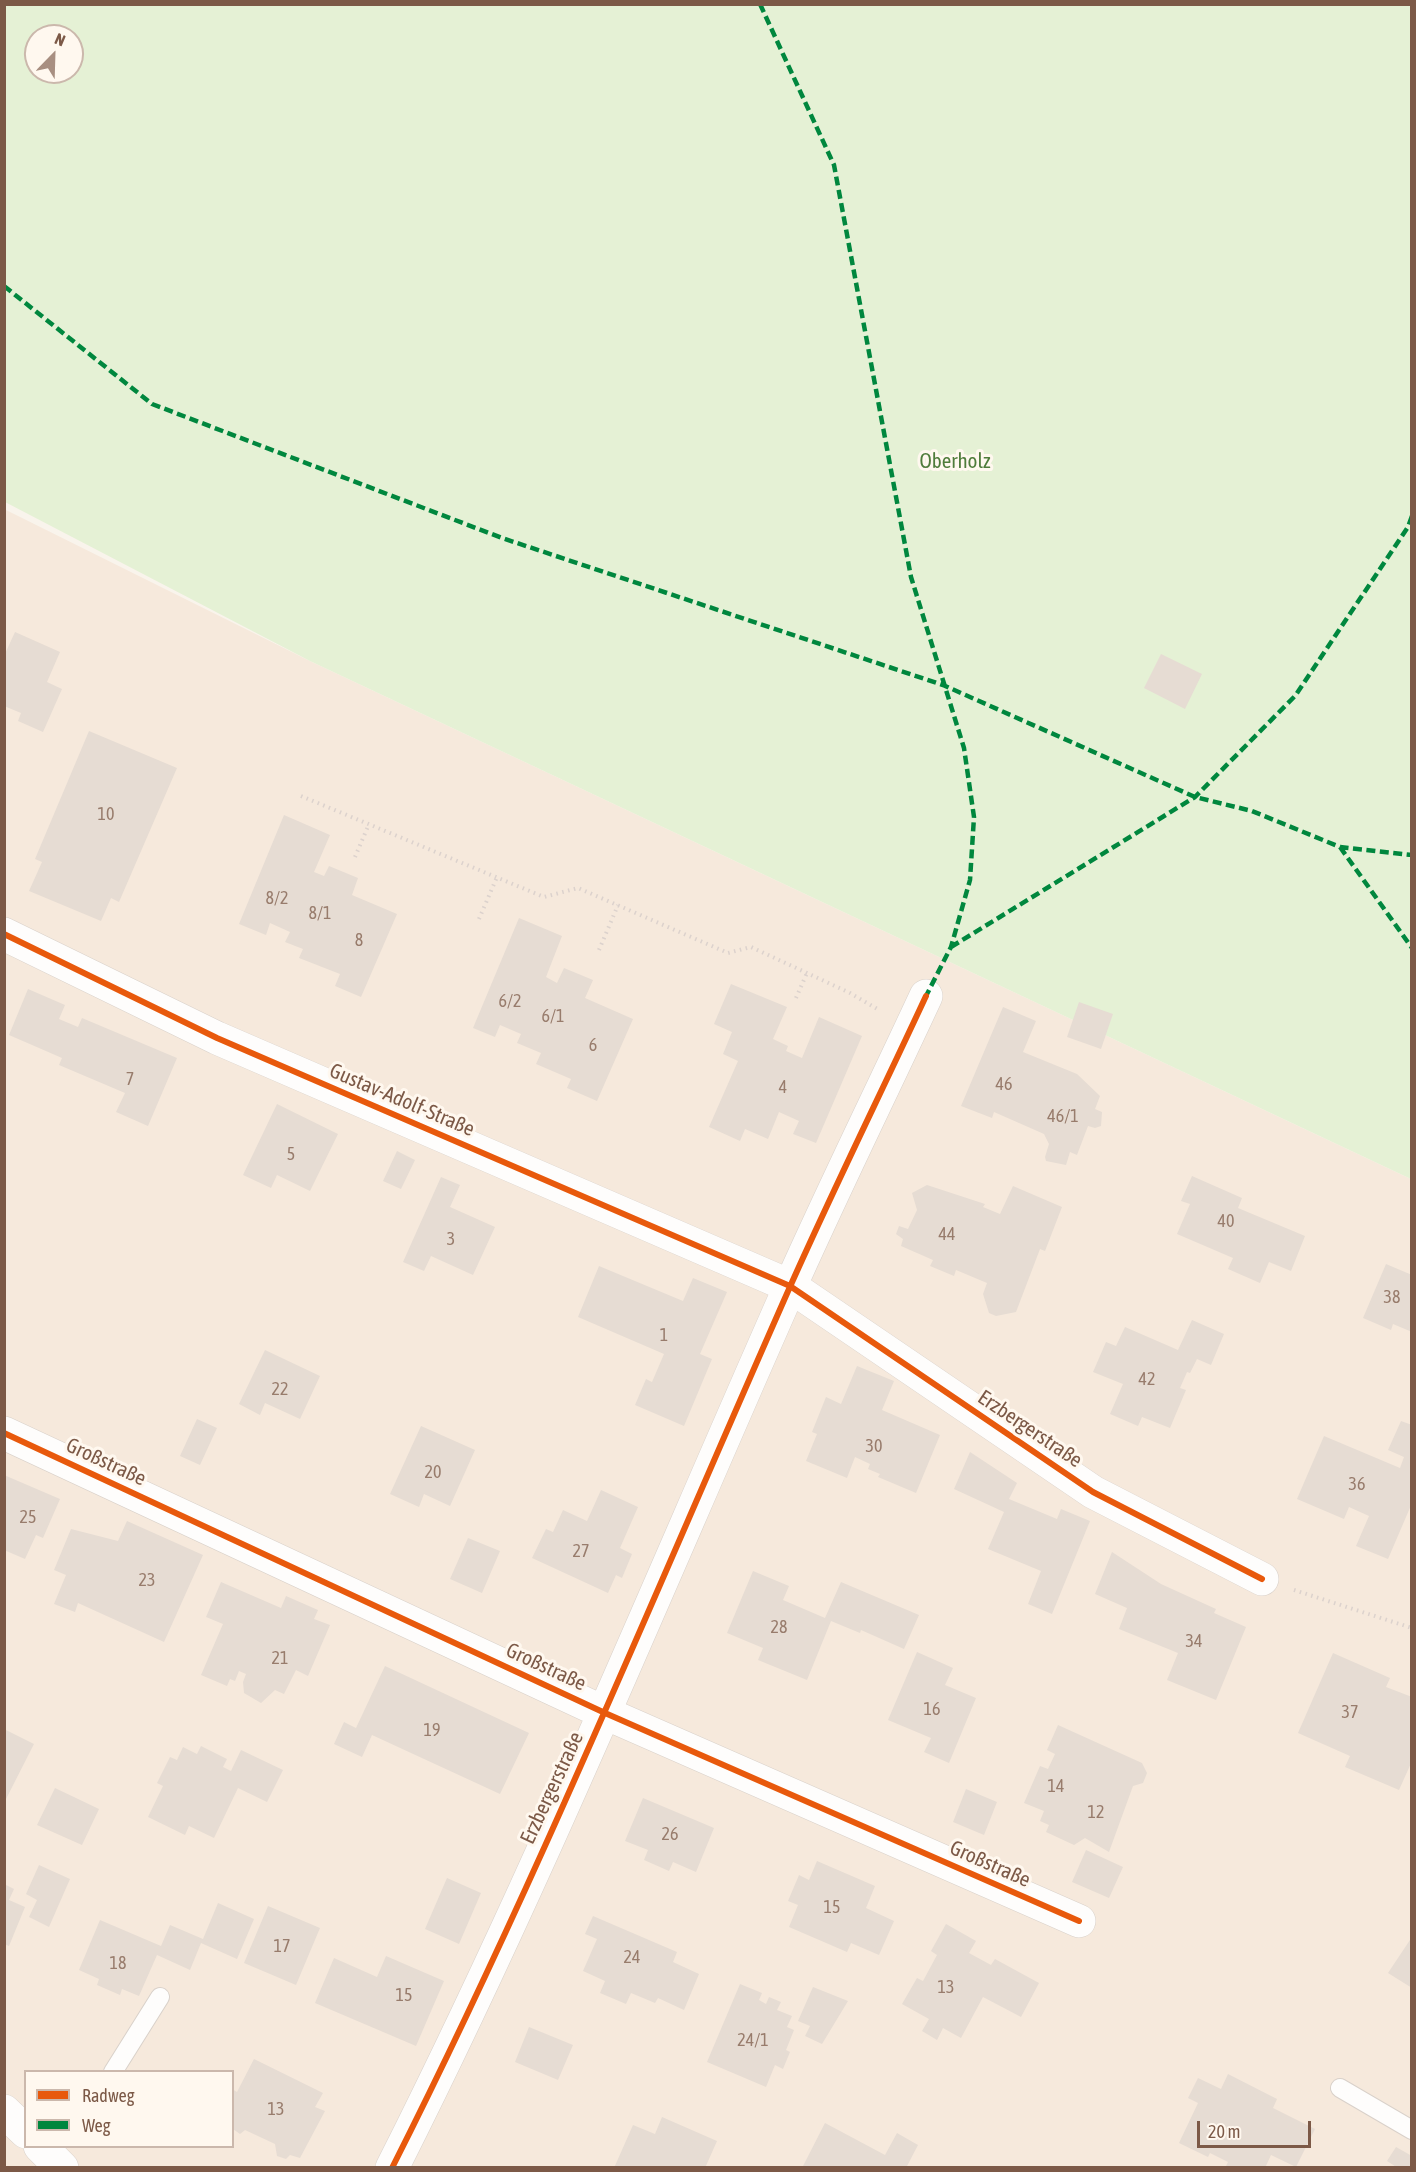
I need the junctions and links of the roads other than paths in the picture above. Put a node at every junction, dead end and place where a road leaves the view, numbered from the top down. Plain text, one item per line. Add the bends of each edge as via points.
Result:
1 (4, 934) edge
2 (926, 996) dead end
3 (790, 1286) junction
4 (4, 1433) edge
5 (1262, 1579) road end
6 (606, 1713) junction
7 (1079, 1921) dead end
8 (160, 1997) dead end
9 (114, 2070) edge
10 (1340, 2088) dead end
11 (4, 2111) edge
12 (24, 2130) edge
13 (1412, 2130) edge
14 (392, 2168) edge

1 - 3 street, Gustav-Adolf-Straße via 217,1038
2 - 3 street, Erzbergerstraße
3 - 5 street, Erzbergerstraße via 1093,1492
3 - 6 street, Erzbergerstraße
4 - 6 street, Großstraße
6 - 7 street, Großstraße
6 - 14 street, Erzbergerstraße via 464,2025
8 - 9 lane
10 - 13 lane
11 - 12 street

